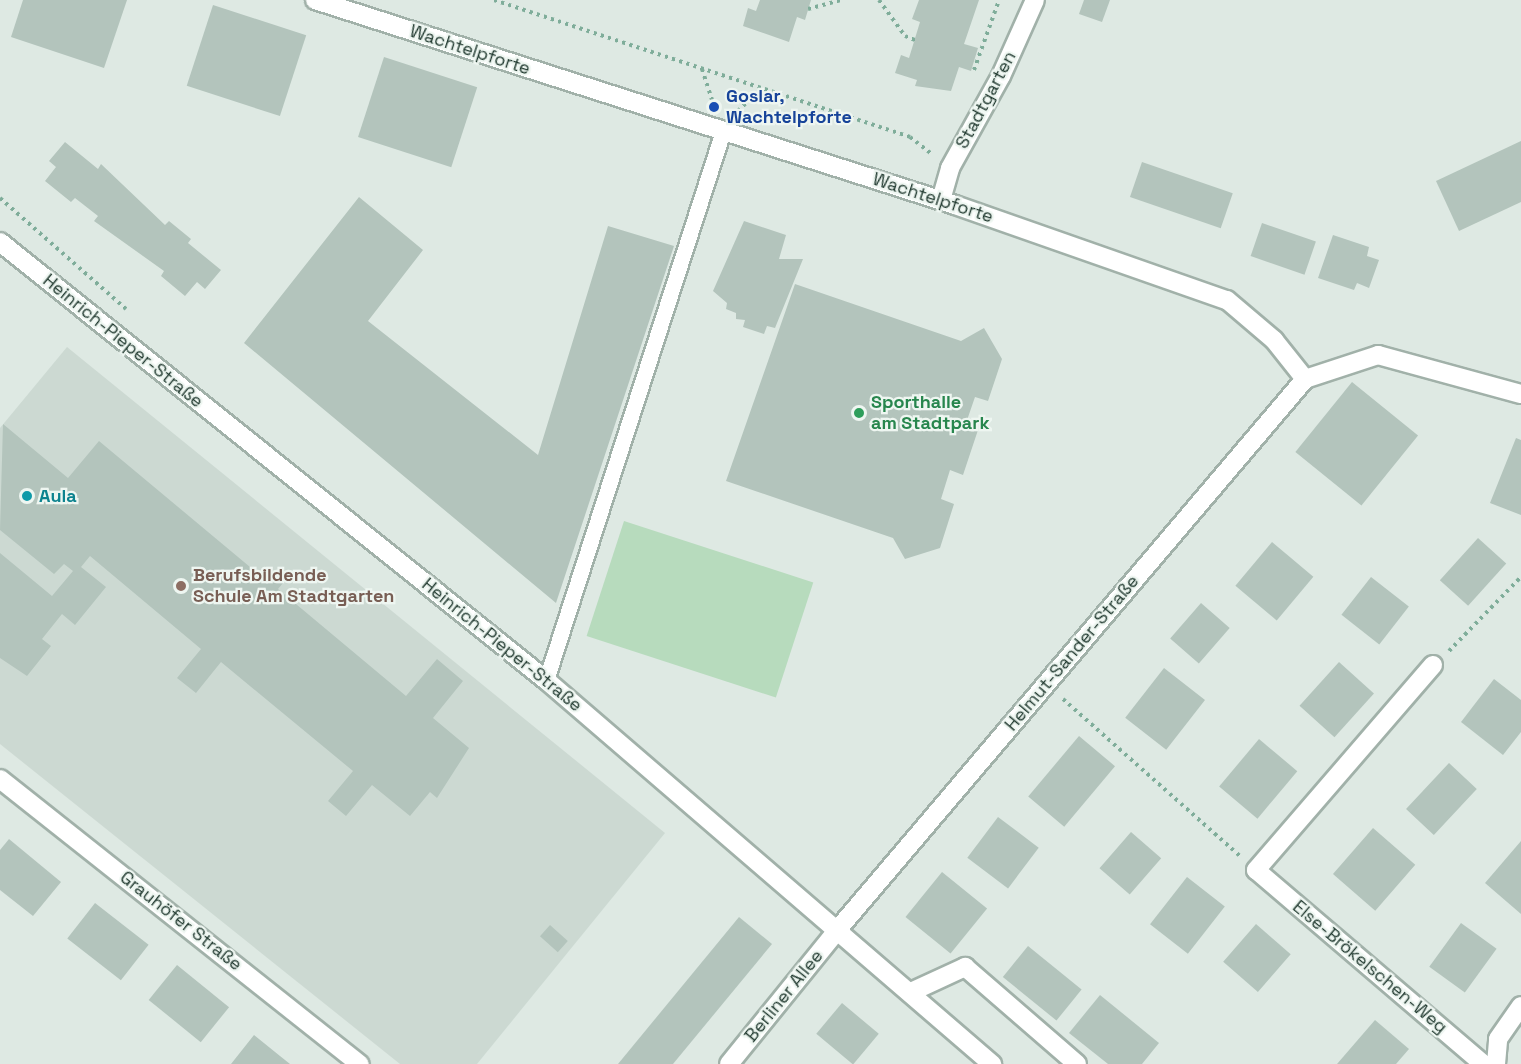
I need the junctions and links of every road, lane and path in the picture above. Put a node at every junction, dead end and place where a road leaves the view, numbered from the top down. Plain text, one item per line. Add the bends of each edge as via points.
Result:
1 (315, 0) edge
2 (494, 0) edge
3 (842, 0) edge
4 (879, 0) edge
5 (999, 0) edge
6 (1035, 0) edge
7 (808, 9) dead end
8 (915, 40) dead end
9 (702, 69) junction
10 (974, 72) dead end
11 (761, 88) junction
12 (714, 107) dead end
13 (735, 114) dead end
14 (723, 131) junction
15 (950, 168) junction
16 (941, 200) junction
17 (0, 242) edge
18 (1305, 379) junction
19 (1521, 394) edge
20 (1521, 577) edge
21 (1433, 665) joint
22 (546, 680) junction
23 (1047, 685) junction
24 (0, 778) edge
25 (1256, 870) junction
26 (839, 928) junction
27 (911, 992) junction
28 (1521, 1006) edge
29 (360, 1064) edge
30 (729, 1064) edge
31 (992, 1064) edge
32 (1077, 1064) edge
33 (1483, 1064) edge
34 (1496, 1064) edge

1 - 14 street, Wachtelpforte
2 - 9 path
3 - 7 path
4 - 8 path via 904,36
5 - 10 path
6 - 15 street, Stadtgarten via 1001,76
9 - 11 path
9 - 12 path
11 - 13 path
11 - 15 path via 910,137
14 - 16 street, Wachtelpforte
14 - 22 lane
15 - 16 street, Stadtgarten
16 - 18 street, Wachtelpforte via 1227,300 1274,340
17 - 22 street, Heinrich-Pieper-Straße
18 - 19 street via 1378,355
18 - 23 street, Helmut-Sander-Straße
20 - 21 path
21 - 25 street
22 - 26 street, Heinrich-Pieper-Straße
23 - 25 path
23 - 26 street, Helmut-Sander-Straße
24 - 29 street, Grauhöfer Straße
25 - 33 street, Else-Brökelschen-Weg
26 - 27 street, Heinrich-Pieper-Straße
26 - 30 street, Berliner Allee
27 - 31 street, Heinrich-Pieper-Straße
27 - 32 street via 965,967
28 - 34 street via 1498,1039

